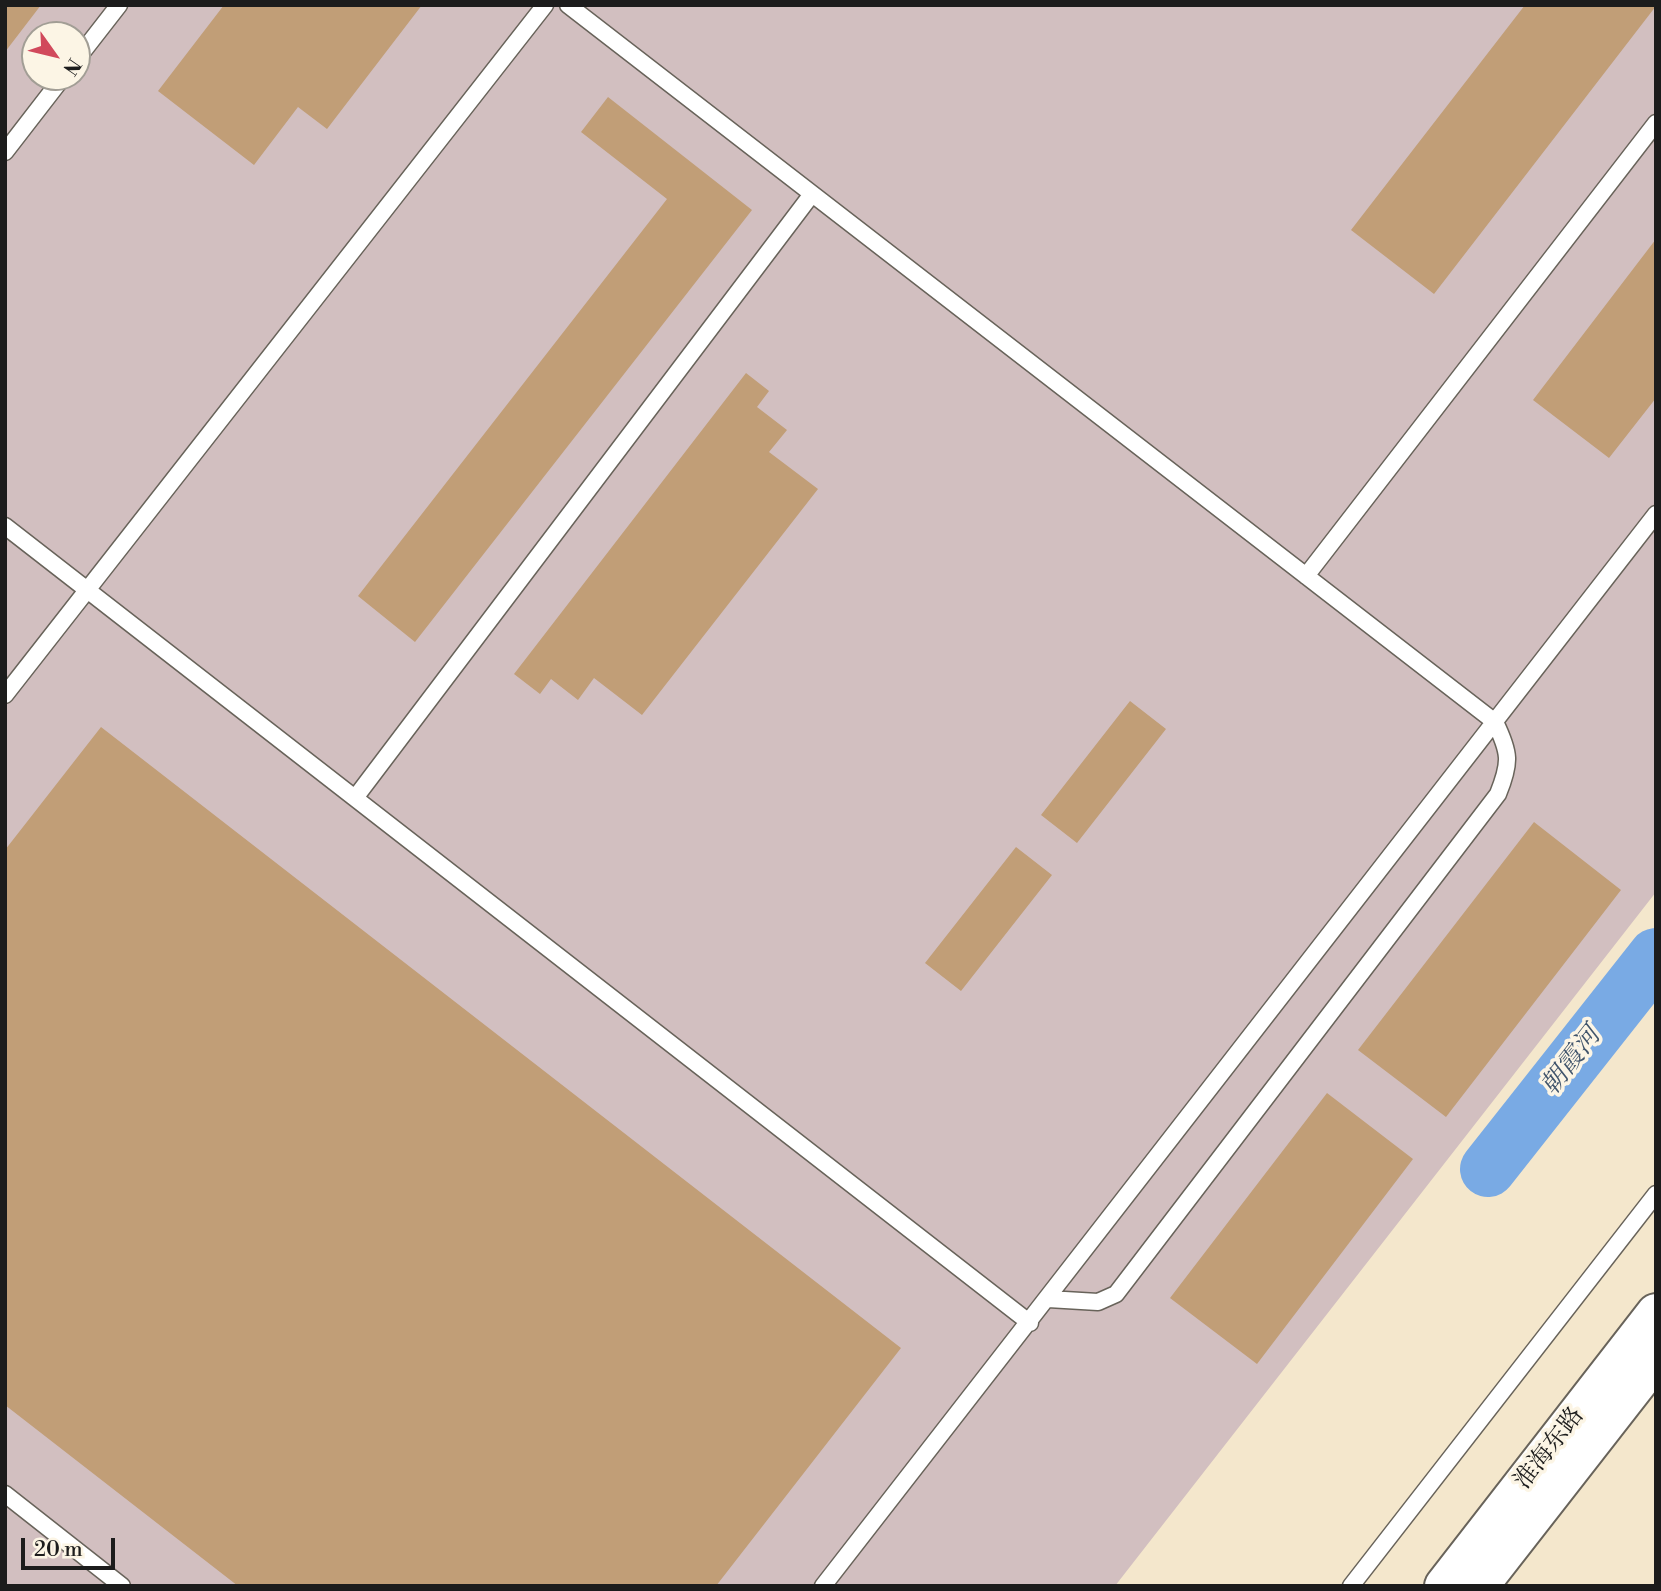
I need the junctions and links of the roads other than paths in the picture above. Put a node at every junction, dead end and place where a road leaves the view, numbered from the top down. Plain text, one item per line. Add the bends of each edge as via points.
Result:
1 (119, 5) edge
2 (545, 5) edge
3 (568, 5) edge
4 (91, 42) edge
5 (52, 91) edge
6 (1656, 123) edge
7 (5, 152) edge
8 (812, 194) junction
9 (1656, 514) edge
10 (5, 526) edge
11 (1650, 533) edge
12 (1306, 576) junction
13 (87, 590) junction
14 (5, 695) edge
15 (1494, 722) junction
16 (355, 798) junction
17 (1656, 1194) edge
18 (1048, 1299) junction
19 (1656, 1313) edge
20 (1030, 1323) junction
21 (1656, 1359) edge
22 (5, 1494) edge
23 (122, 1586) edge
24 (823, 1586) edge
25 (1351, 1586) edge
26 (1444, 1586) edge
27 (1479, 1586) edge

1 - 4 lane
2 - 13 lane
3 - 8 lane
5 - 7 lane
6 - 12 lane
8 - 12 lane
8 - 16 lane
9 - 11 lane
10 - 13 lane
11 - 15 lane
12 - 15 lane
13 - 14 lane
13 - 16 lane
15 - 18 lane
15 - 18 lane via 1508,750 1507,772 1498,794 1116,1294 1098,1302
16 - 20 lane
17 - 25 lane
18 - 20 lane
19 - 26 main road, 淮海东路
20 - 24 lane
21 - 27 main road, 淮海东路
22 - 23 lane

